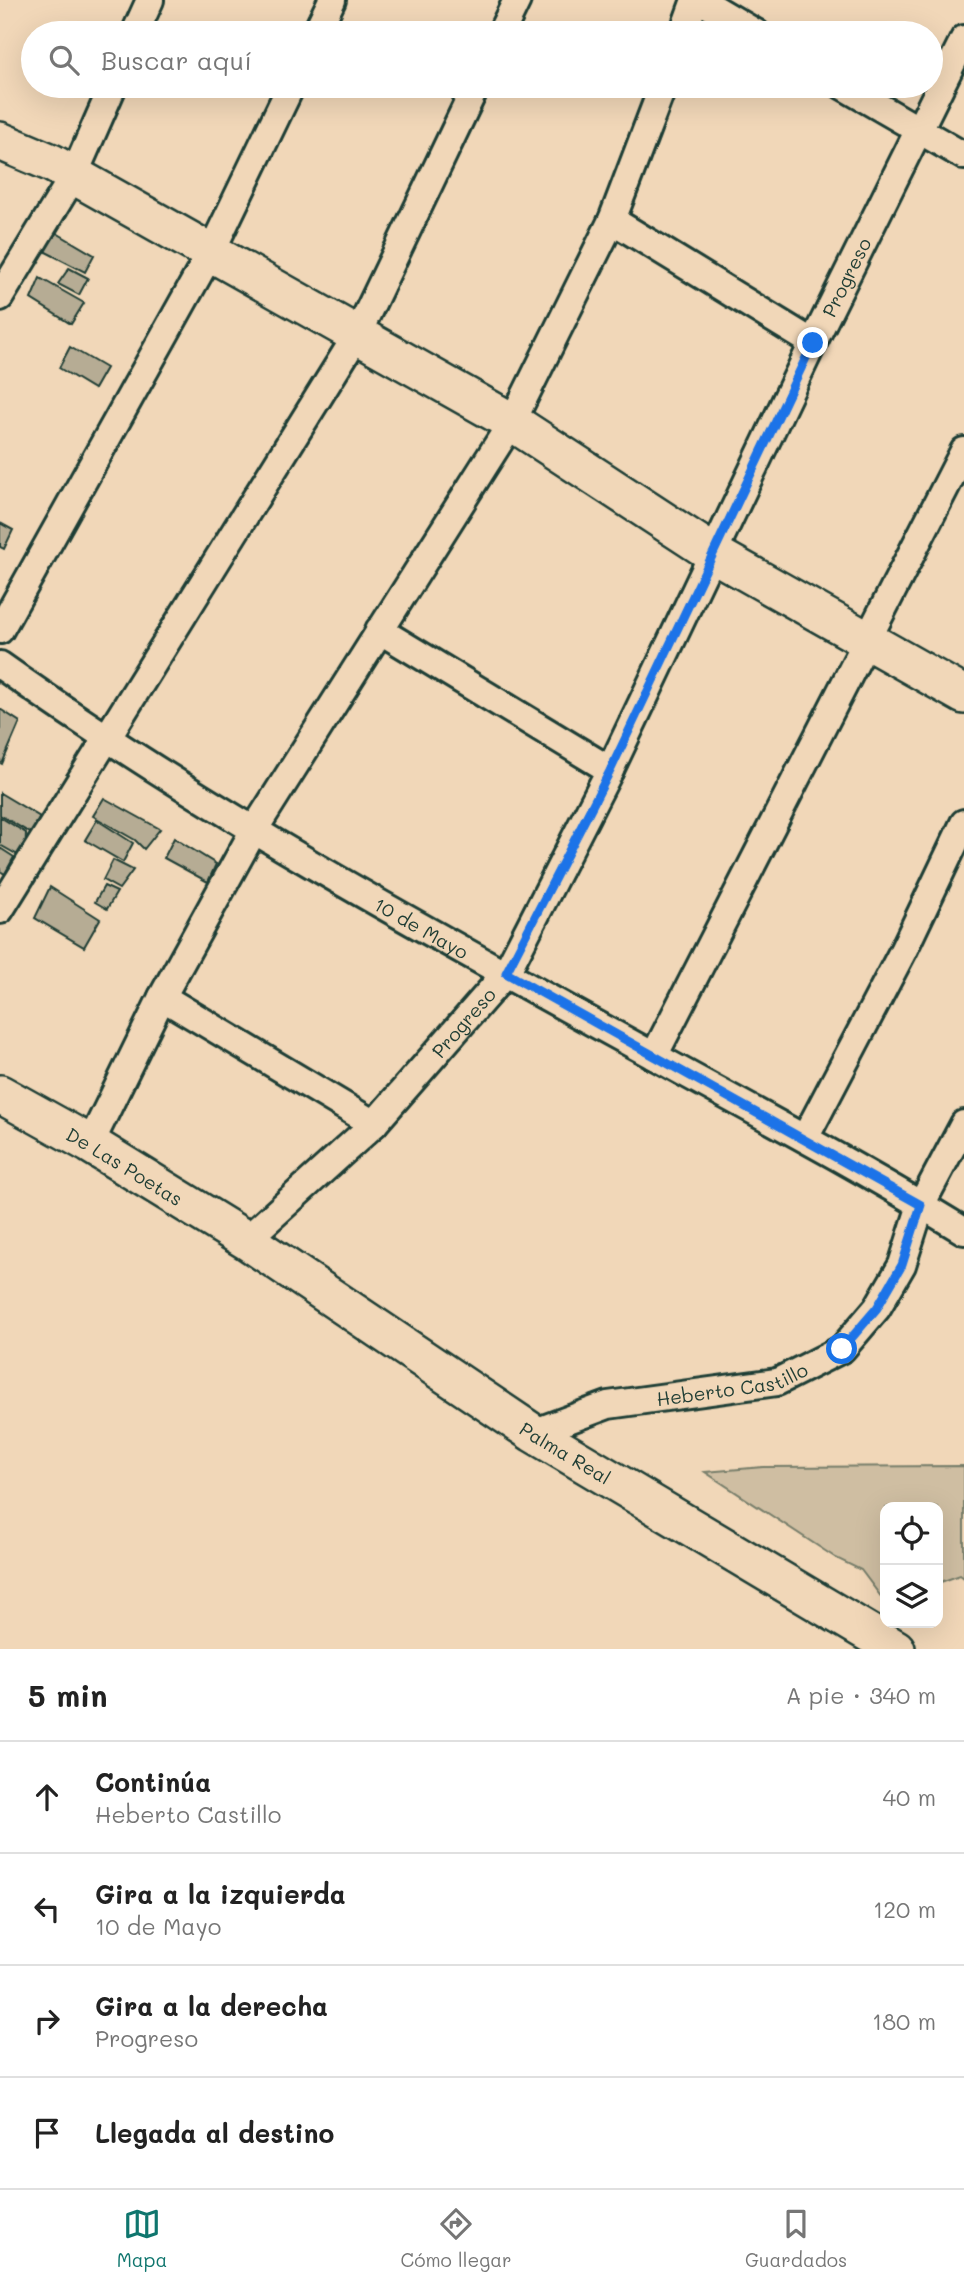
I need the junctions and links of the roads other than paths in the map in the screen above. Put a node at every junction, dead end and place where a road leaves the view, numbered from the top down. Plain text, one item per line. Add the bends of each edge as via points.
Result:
1 (150, 0) edge
2 (332, 0) edge
3 (517, 0) edge
4 (698, 0) edge
5 (140, 21) edge
6 (322, 21) edge
7 (507, 21) edge
8 (688, 21) edge
9 (735, 21) edge
10 (964, 40) edge
11 (943, 82) edge
12 (108, 98) edge
13 (285, 98) edge
14 (470, 98) edge
15 (658, 98) edge
16 (863, 98) edge
17 (935, 98) edge
18 (919, 131) junction
19 (0, 141) edge
20 (964, 156) edge
21 (74, 175) junction
22 (612, 220) junction
23 (211, 253) junction
24 (0, 297) edge
25 (357, 335) junction
26 (813, 343) junction
27 (512, 422) junction
28 (964, 451) edge
29 (714, 554) junction
30 (0, 630) edge
31 (379, 630) junction
32 (867, 642) junction
33 (0, 665) edge
34 (964, 695) edge
35 (104, 739) junction
36 (610, 771) junction
37 (964, 823) edge
38 (254, 830) junction
39 (0, 910) edge
40 (506, 973) junction
41 (162, 996) junction
42 (654, 1056) junction
43 (0, 1094) edge
44 (374, 1124) junction
45 (964, 1124) edge
46 (805, 1138) junction
47 (90, 1144) junction
48 (921, 1205) junction
49 (964, 1231) edge
50 (246, 1240) junction
51 (533, 1433) junction
52 (896, 1649) edge

1 - 5 street
2 - 6 street
3 - 7 street
4 - 8 street
4 - 9 street
10 - 11 street, Progreso
12 - 21 street
13 - 23 street
14 - 25 street
15 - 22 street
16 - 18 street
17 - 18 street, Progreso
18 - 20 street
18 - 26 street, Progreso
19 - 21 street
21 - 23 street
21 - 24 street
22 - 26 street
22 - 27 street
23 - 25 street
23 - 30 street
25 - 27 street
25 - 35 street
26 - 29 street, Progreso
27 - 29 street
27 - 31 street
28 - 32 street
29 - 32 street
29 - 36 street, Progreso
31 - 36 street
31 - 38 street
32 - 34 street
32 - 42 street
33 - 35 street, 10 de Mayo
35 - 38 street, 10 de Mayo
35 - 39 street
36 - 40 street, Progreso
37 - 46 street
38 - 40 street, 10 de Mayo
38 - 41 street
40 - 42 street, 10 de Mayo
40 - 44 street, Progreso
41 - 44 street
41 - 47 street
42 - 46 street, 10 de Mayo
43 - 47 street, De Las Poetas
44 - 50 street, Progreso
45 - 48 street, Heberto Castillo
46 - 48 street, 10 de Mayo
47 - 50 street, De Las Poetas
48 - 49 street, 10 de Mayo
48 - 51 street, Heberto Castillo via 902,1265 877,1308 842,1349 777,1382 608,1405
50 - 51 street, Palma Real
51 - 52 street, Palma Real

